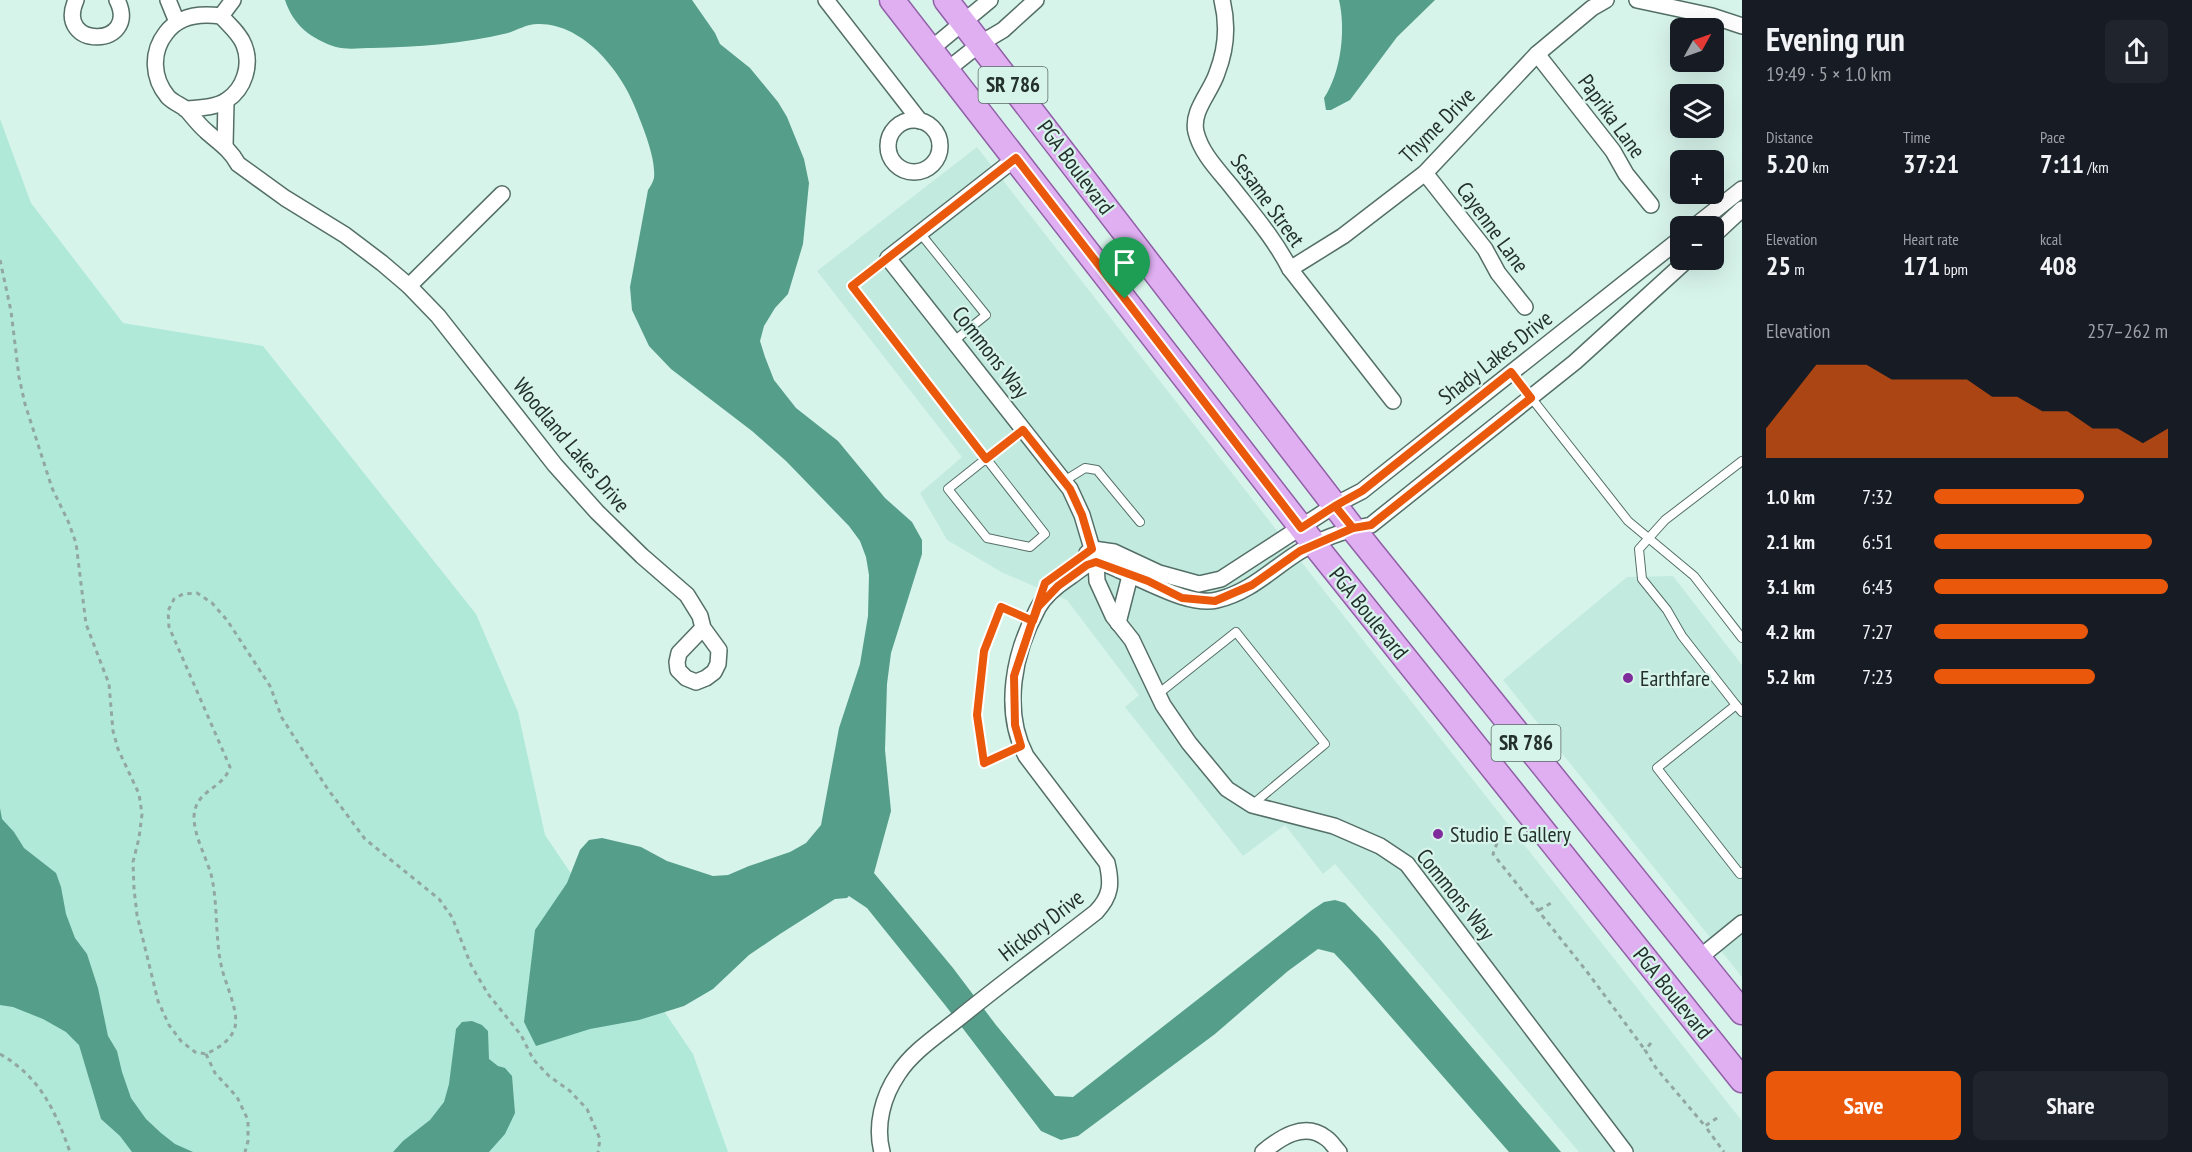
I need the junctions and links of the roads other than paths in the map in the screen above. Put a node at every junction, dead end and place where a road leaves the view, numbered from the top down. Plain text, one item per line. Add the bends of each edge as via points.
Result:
1 (76, 0) edge
2 (117, 0) edge
3 (168, 0) edge
4 (233, 0) edge
5 (826, 0) edge
6 (892, 0) edge
7 (946, 0) edge
8 (990, 0) edge
9 (1036, 0) edge
10 (1222, 0) edge
11 (1606, 0) edge
12 (1637, 0) edge
13 (1589, 4) edge
14 (220, 16) junction
15 (177, 22) junction
16 (964, 23) junction
17 (1742, 26) edge
18 (981, 43) junction
19 (931, 49) junction
20 (1537, 54) junction
21 (947, 70) junction
22 (226, 101) junction
23 (185, 109) junction
24 (920, 121) dead end
25 (225, 146) junction
26 (1016, 158) junction
27 (1425, 173) junction
28 (1742, 189) edge
29 (502, 194) dead end
30 (1651, 205) dead end
31 (1742, 209) edge
32 (1708, 216) edge
33 (1724, 226) edge
34 (920, 233) junction
35 (1670, 247) edge
36 (888, 258) junction
37 (1290, 268) junction
38 (1676, 270) edge
39 (409, 286) junction
40 (1525, 307) dead end
41 (954, 341) junction
42 (1511, 372) junction
43 (1531, 398) junction
44 (1393, 401) dead end
45 (1023, 430) junction
46 (986, 459) junction
47 (1742, 461) edge
48 (1064, 481) junction
49 (1335, 506) junction
50 (1140, 522) dead end
51 (1353, 528) junction
52 (1308, 536) junction
53 (1649, 538) junction
54 (1094, 555) junction
55 (1132, 568) junction
56 (1036, 614) junction
57 (1118, 623) junction
58 (703, 628) dead end
59 (1742, 638) edge
60 (1158, 694) junction
61 (1739, 709) edge
62 (1021, 746) junction
63 (1252, 805) junction
64 (1742, 872) edge
65 (1742, 923) edge
66 (1699, 958) junction
67 (1742, 1012) edge
68 (1742, 1080) edge
69 (882, 1152) edge
70 (1263, 1152) edge
71 (1339, 1152) edge
72 (1625, 1152) edge

1 - 2 street via 72,20 84,35 93,38 112,33 118,26 121,7
3 - 15 street
4 - 14 street
5 - 24 street
6 - 19 main road, PGA Boulevard / SR 786
7 - 16 main road, PGA Boulevard / SR 786
8 - 16 street
9 - 18 street via 1003,30
10 - 37 street, Sesame Street via 1224,45 1218,72 1196,117 1196,131 1204,152 1278,246
11 - 13 street, Thyme Drive
12 - 17 street
13 - 20 street, Thyme Drive
14 - 15 street via 199,14
14 - 22 street via 238,35 247,56 244,79
15 - 23 street, Woodland Lakes Drive via 156,50 156,73 167,96
16 - 18 main road, PGA Boulevard / SR 786
16 - 19 street
18 - 21 street
18 - 49 main road, PGA Boulevard / SR 786
19 - 21 main road, PGA Boulevard / SR 786
20 - 27 street, Thyme Drive
20 - 30 street, Paprika Lane
21 - 26 main road, PGA Boulevard / SR 786
22 - 23 street
22 - 25 street
23 - 25 street, Woodland Lakes Drive
25 - 39 street, Woodland Lakes Drive via 238,164 345,235
26 - 34 street
26 - 52 main road, PGA Boulevard / SR 786
27 - 37 street, Thyme Drive via 1344,236
27 - 40 street, Cayenne Lane
28 - 32 street
29 - 39 street
31 - 33 street
34 - 36 street
34 - 41 lane via 986,315
35 - 42 street, Shady Lakes Drive
36 - 41 street, Commons Way
36 - 46 lane via 852,286
37 - 44 street, Sesame Street
38 - 43 street
39 - 58 street, Woodland Lakes Drive via 438,316 590,505 687,596
41 - 45 street, Commons Way
42 - 43 lane
42 - 49 street, Shady Lakes Drive via 1362,491
43 - 51 street via 1371,525
43 - 53 lane via 1628,521
45 - 46 lane
45 - 48 street, Commons Way
46 - 46 lane via 1046,534 1030,546 987,538 948,489
47 - 53 lane via 1665,520
48 - 50 lane via 1085,468 1097,470
48 - 54 street, Commons Way via 1082,515
49 - 51 main road, PGA Boulevard / SR 786
49 - 52 street
51 - 52 street
51 - 66 main road, PGA Boulevard / SR 786
52 - 55 street via 1221,579 1198,584
52 - 55 street via 1300,551 1252,585 1215,601 1182,598
52 - 68 main road, PGA Boulevard / SR 786
53 - 59 lane via 1694,576
53 - 61 lane via 1639,549 1642,579
54 - 55 street
54 - 56 street, Hickory Drive via 1087,565 1058,586
54 - 57 street, Commons Way via 1097,581
55 - 57 street
56 - 62 street, Hickory Drive via 1014,676 1015,725
56 - 62 lane via 1001,607 984,651 977,715 984,763
57 - 60 street, Commons Way via 1132,640
60 - 63 street, Commons Way via 1189,743 1227,789
60 - 63 lane via 1236,632 1325,744
61 - 64 lane via 1657,768
62 - 69 street, Hickory Drive via 1107,863 1109,892 1096,912 911,1058 887,1094 881,1117
63 - 72 street, Commons Way via 1334,826 1380,846 1407,864
65 - 66 street
66 - 67 main road, PGA Boulevard / SR 786
70 - 71 street via 1289,1133 1303,1131 1326,1138

